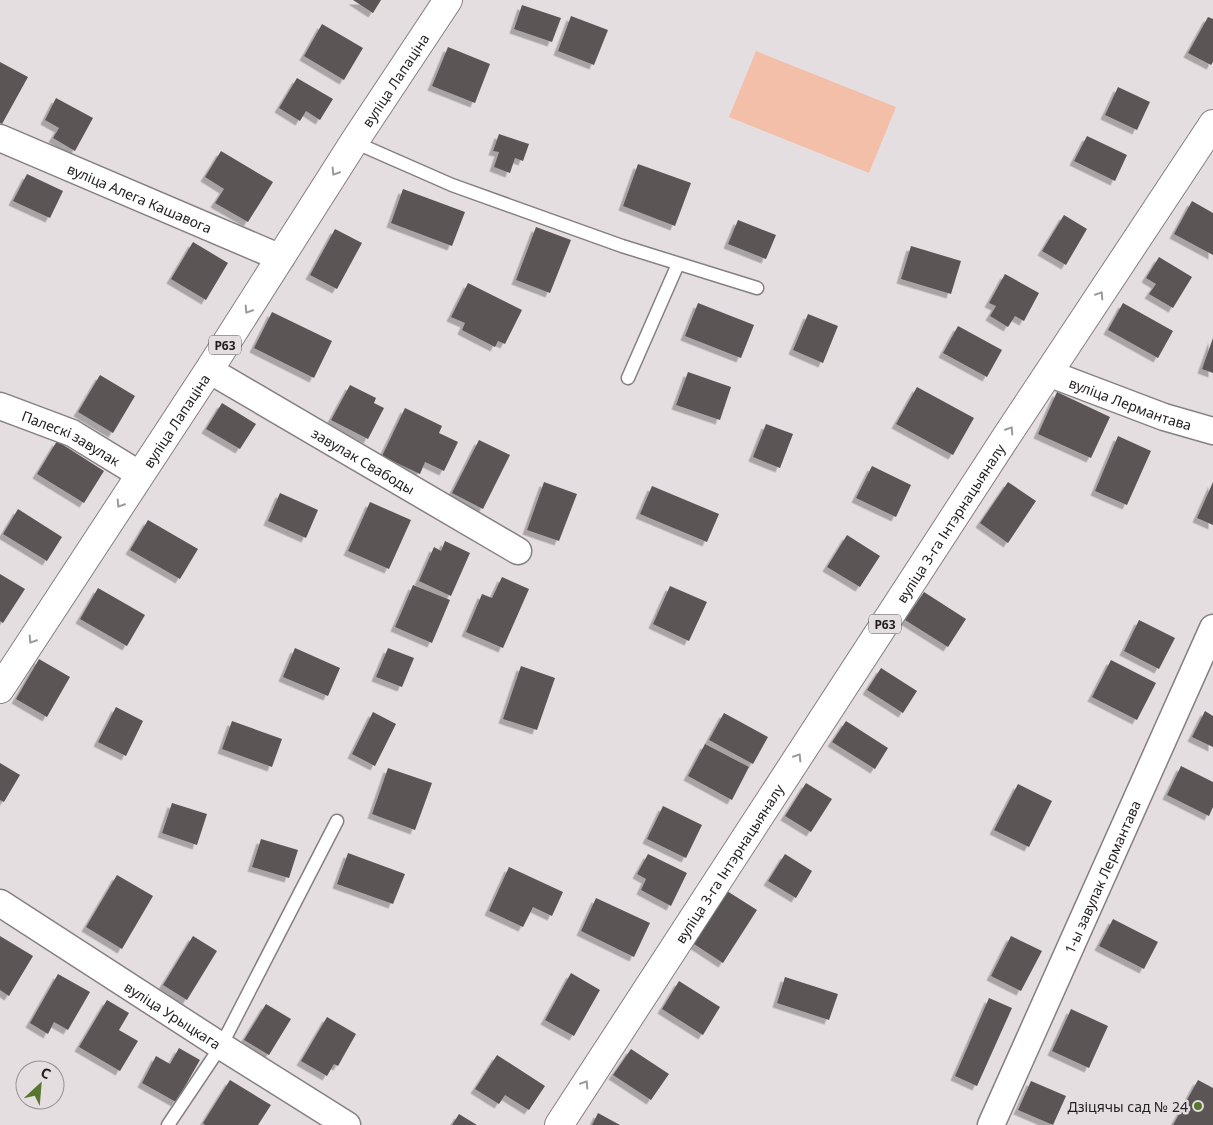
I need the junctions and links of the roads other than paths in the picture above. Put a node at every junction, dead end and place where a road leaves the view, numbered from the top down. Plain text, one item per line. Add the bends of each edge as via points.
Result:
1 (448, 0) edge
2 (1213, 124) edge
3 (0, 138) edge
4 (354, 142) junction
5 (280, 258) junction
6 (678, 264) junction
7 (758, 288) dead end
8 (209, 370) junction
9 (1048, 374) junction
10 (628, 378) dead end
11 (0, 406) edge
12 (1213, 431) edge
13 (140, 474) junction
14 (518, 551) dead end
15 (1213, 628) edge
16 (0, 689) edge
17 (337, 821) dead end
18 (0, 903) edge
19 (220, 1046) junction
20 (168, 1125) edge
21 (347, 1125) edge
22 (559, 1125) edge
23 (991, 1125) edge

1 - 4 main road, вуліца Лапаціна / Р63
9 -> 2 main road, вуліца 3-га Інтэрнацыяналу / Р63
3 - 5 street, вуліца Алега Кашавога
4 -> 5 main road, вуліца Лапаціна / Р63
4 - 6 lane via 452,185
5 -> 8 main road, вуліца Лапаціна / Р63
6 - 7 lane
6 - 10 lane
8 - 13 main road, вуліца Лапаціна / Р63
8 - 14 street, завулак Свабоды
9 - 12 street, вуліца Лермантава via 1164,417
22 -> 9 main road, вуліца 3-га Інтэрнацыяналу / Р63
11 - 13 street, Палескі завулак via 72,433
13 -> 16 main road, вуліца Лапаціна / Р63
15 - 23 street, 1-ы завулак Лермантава
17 - 19 lane
18 - 19 street, вуліца Урыцкага
19 - 20 lane
19 - 21 street, вуліца Урыцкага

